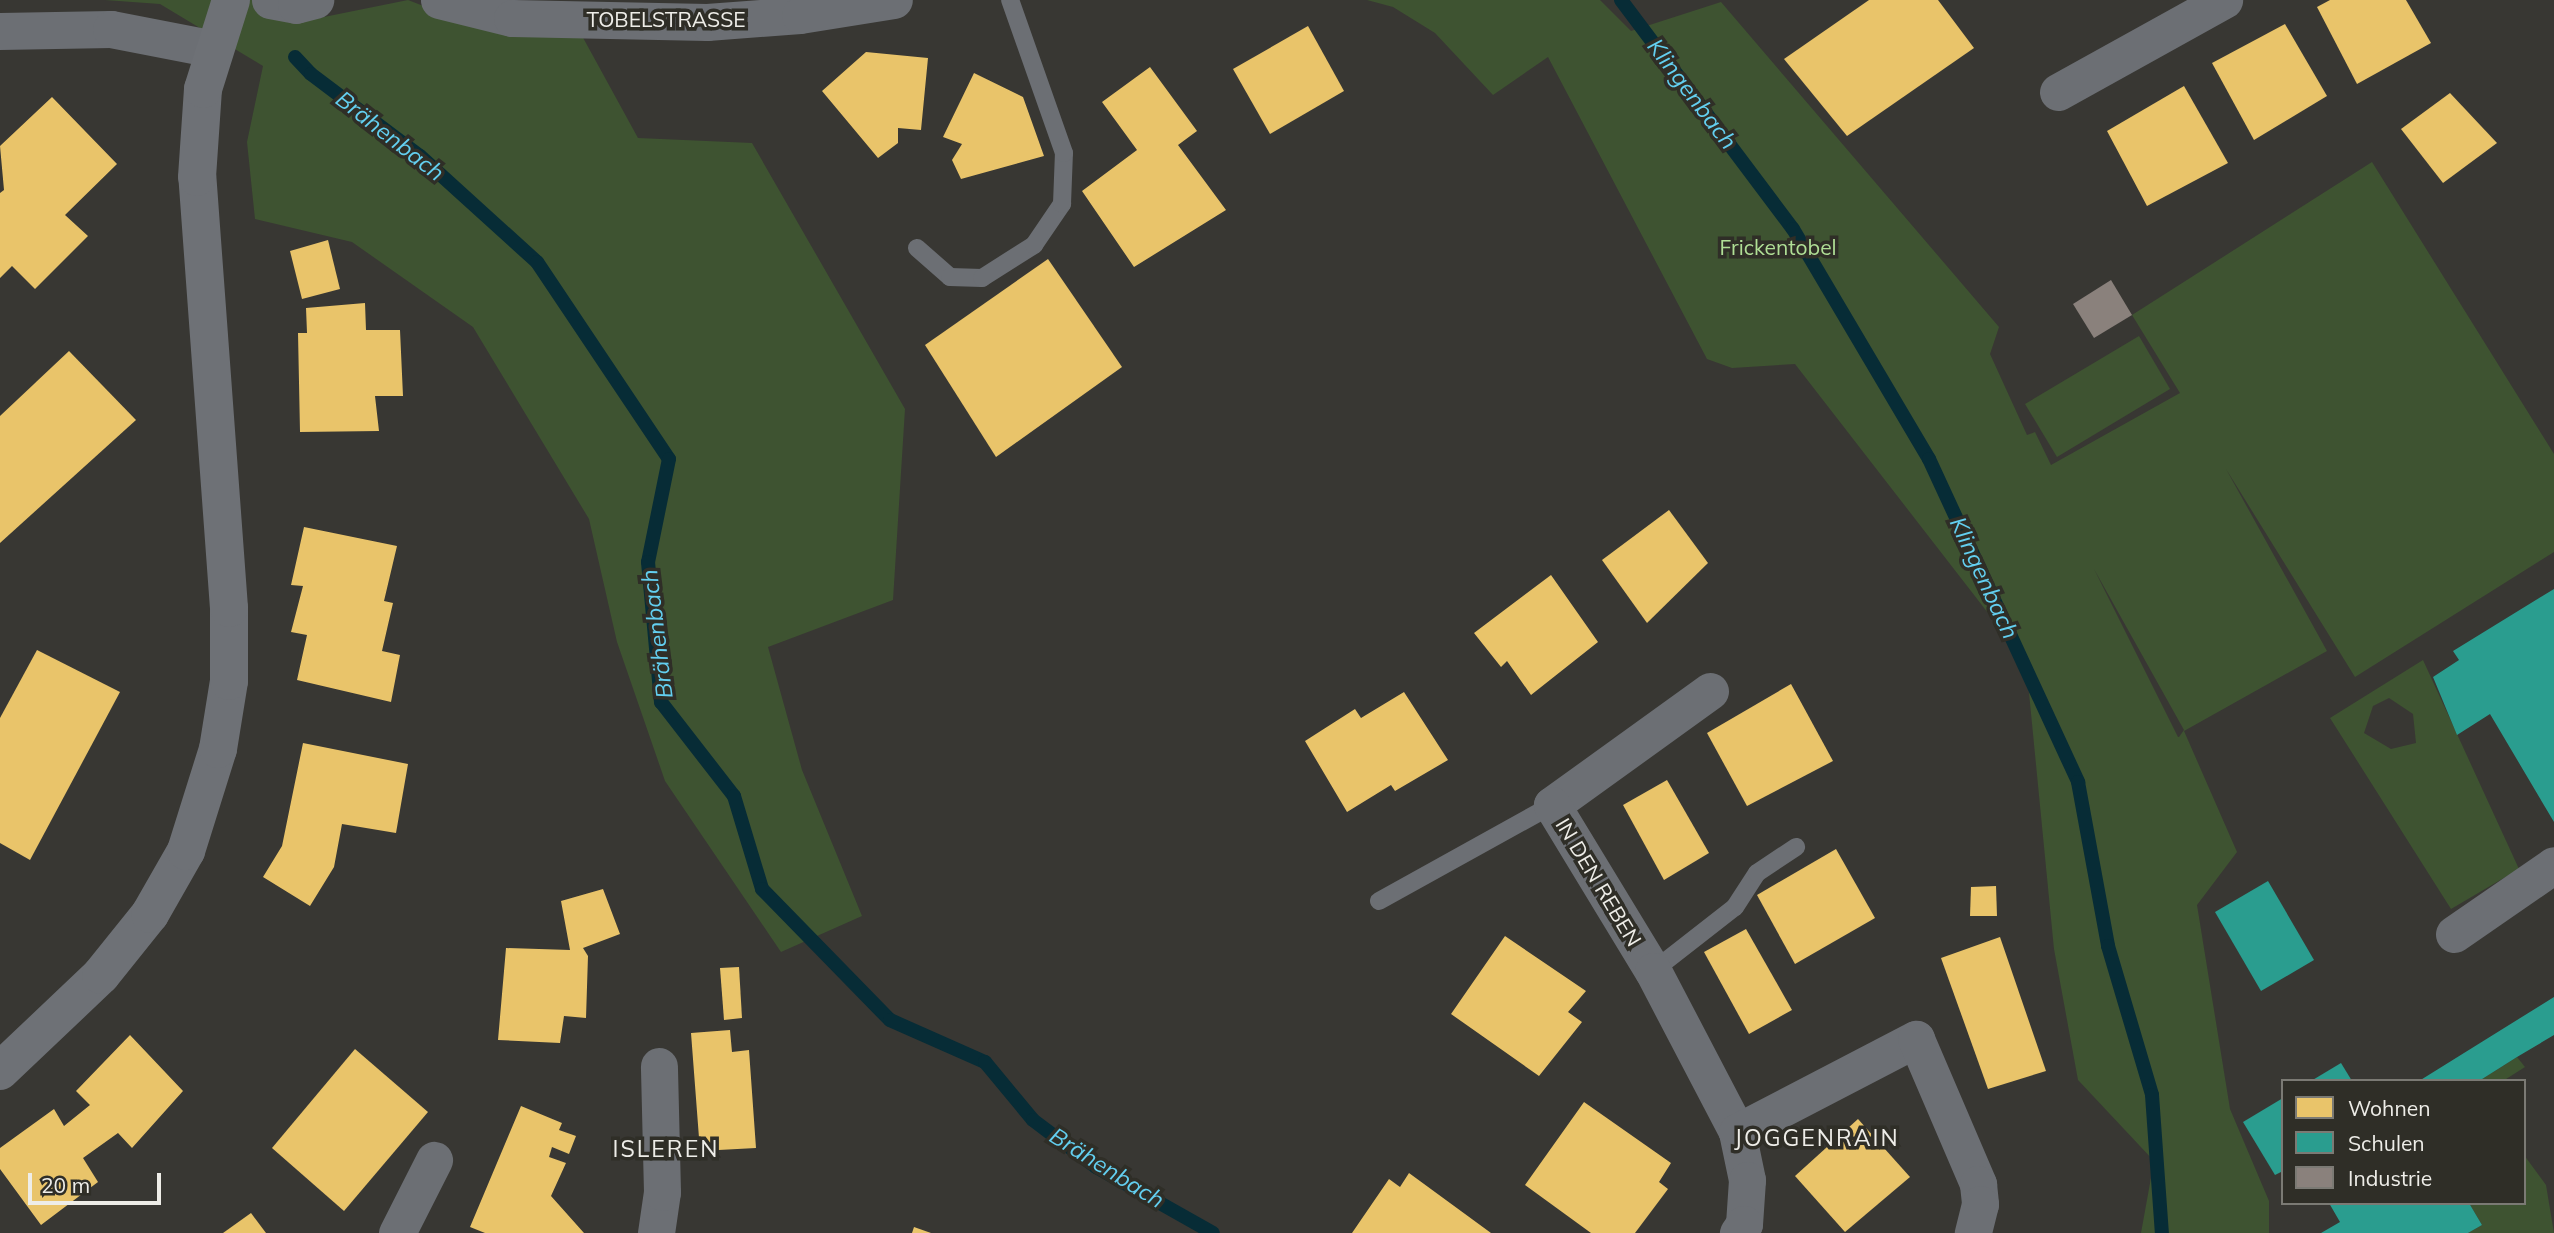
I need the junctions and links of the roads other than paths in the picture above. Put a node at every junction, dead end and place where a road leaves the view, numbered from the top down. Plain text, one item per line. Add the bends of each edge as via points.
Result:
1 (230, 0) edge
2 (270, 0) edge
3 (315, 0) edge
4 (439, 0) edge
5 (1010, 0) edge
6 (2224, 0) edge
7 (874, 2) edge
8 (0, 31) edge
9 (214, 49) junction
10 (2058, 92) dead end
11 (917, 248) dead end
12 (1710, 691) dead end
13 (1552, 805) junction
14 (1796, 847) dead end
15 (2554, 866) edge
16 (1379, 901) dead end
17 (2454, 934) dead end
18 (1653, 971) junction
19 (659, 1066) dead end
20 (0, 1071) edge
21 (1737, 1132) junction
22 (434, 1160) dead end
23 (397, 1233) edge
24 (656, 1233) edge
25 (1738, 1233) edge
26 (1973, 1233) edge

1 - 9 street
2 - 3 street via 296,5
4 - 7 street, TOBELSTRASSE via 512,18 707,22
5 - 11 lane via 1064,153 1062,204 1034,245 982,278 950,277
6 - 10 street
8 - 9 street via 111,29
9 - 20 street via 203,89 197,177 229,608 229,681 218,749 186,851 150,914 101,975
12 - 13 street, IN DEN REBEN
13 - 16 lane
13 - 18 street, IN DEN REBEN
14 - 18 lane via 1757,873 1735,907
15 - 17 street
18 - 21 street, IN DEN REBEN
19 - 24 street via 662,1192
21 - 25 street, IN DEN REBEN via 1747,1180 1744,1224
21 - 26 street via 1916,1039 1978,1184 1980,1204
22 - 23 street

